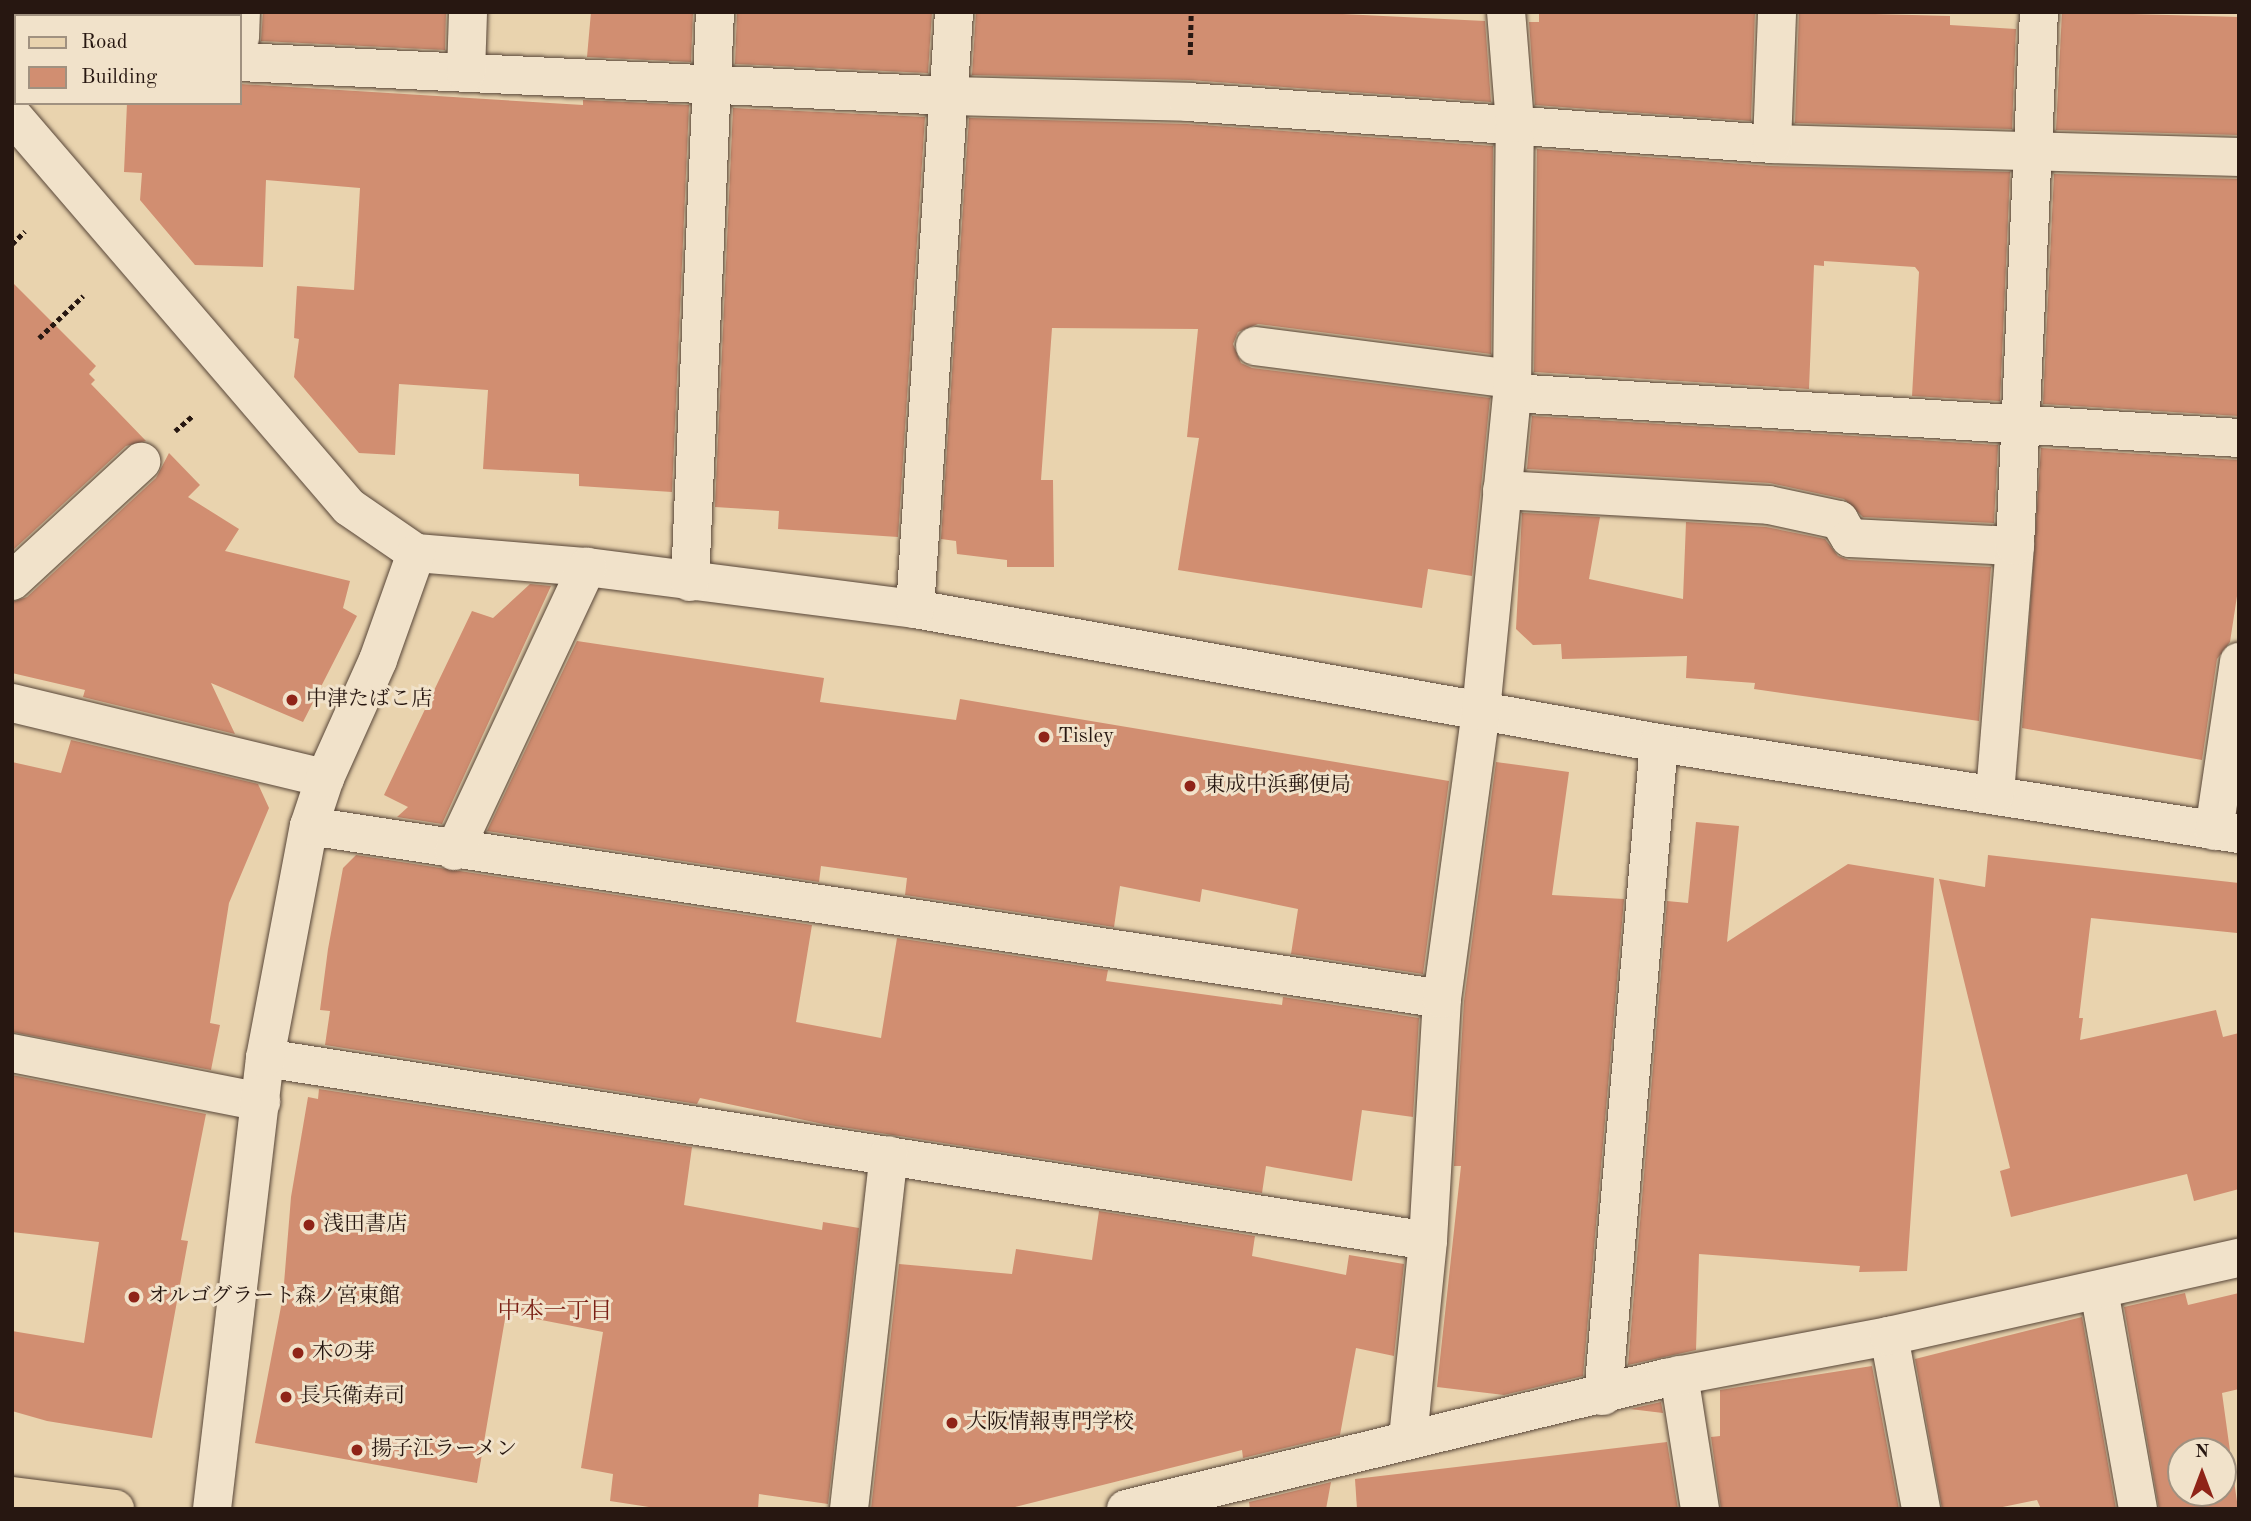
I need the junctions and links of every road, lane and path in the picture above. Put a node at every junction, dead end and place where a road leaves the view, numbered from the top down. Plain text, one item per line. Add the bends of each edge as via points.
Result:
1 (468, 12) edge
2 (715, 12) edge
3 (954, 12) edge
4 (1506, 12) edge
5 (1777, 12) edge
6 (2039, 12) edge
7 (242, 62) edge
8 (466, 73) junction
9 (713, 81) junction
10 (950, 96) junction
11 (12, 115) edge
12 (1516, 123) junction
13 (1772, 144) junction
14 (2032, 150) junction
15 (2239, 157) edge
16 (25, 231) dead end
17 (12, 244) edge
18 (83, 296) dead end
19 (39, 338) dead end
20 (1255, 346) dead end
21 (1512, 386) junction
22 (2019, 426) junction
23 (2239, 438) edge
24 (141, 462) dead end
25 (1502, 490) junction
26 (2015, 546) junction
27 (416, 553) junction
28 (587, 566) junction
29 (12, 582) edge
30 (690, 582) junction
31 (915, 609) junction
32 (2239, 662) edge
33 (12, 703) edge
34 (1481, 711) junction
35 (1659, 743) junction
36 (325, 778) junction
37 (1995, 794) junction
38 (309, 827) junction
39 (2226, 832) edge
40 (454, 851) junction
41 (1441, 999) junction
42 (12, 1053) edge
43 (265, 1058) junction
44 (261, 1102) junction
45 (889, 1155) junction
46 (1429, 1241) junction
47 (2239, 1258) edge
48 (2099, 1290) junction
49 (1889, 1336) junction
50 (1679, 1375) junction
51 (1603, 1396) junction
52 (1408, 1438) junction
53 (12, 1496) edge
54 (116, 1509) edge
55 (212, 1509) edge
56 (849, 1509) edge
57 (1126, 1509) edge
58 (1700, 1509) edge
59 (1921, 1509) edge
60 (2138, 1509) edge

1 - 8 street
2 - 9 street
3 - 10 street
4 - 12 street
5 - 13 street
6 - 14 street
7 - 8 street
8 - 9 street
9 - 10 street
9 - 30 street
10 - 12 street via 1188,102
10 - 31 street
11 - 27 street via 349,507
12 - 13 street
12 - 21 street
13 - 14 street
14 - 15 street
14 - 22 street
16 - 17 path
18 - 19 path
20 - 21 street
21 - 22 street
21 - 25 street
22 - 23 street
22 - 26 street
24 - 29 street
25 - 26 street via 1769,505 1839,520 1850,538
25 - 34 street
26 - 37 street
27 - 28 street
27 - 36 street via 378,660
28 - 30 street
28 - 40 street
30 - 31 street
31 - 34 street
32 - 39 street
33 - 36 street
34 - 35 street
34 - 41 street
35 - 37 street
35 - 51 street
36 - 38 street
37 - 39 street
38 - 40 street
38 - 43 street
40 - 41 street via 668,878
41 - 46 street
42 - 44 street
43 - 44 street
43 - 45 street
44 - 55 street
45 - 46 street
45 - 56 street
46 - 52 street
47 - 48 street
48 - 49 street
48 - 60 street
49 - 50 street
49 - 59 street
50 - 51 street
50 - 58 street
51 - 52 street
52 - 57 street
53 - 54 main road

